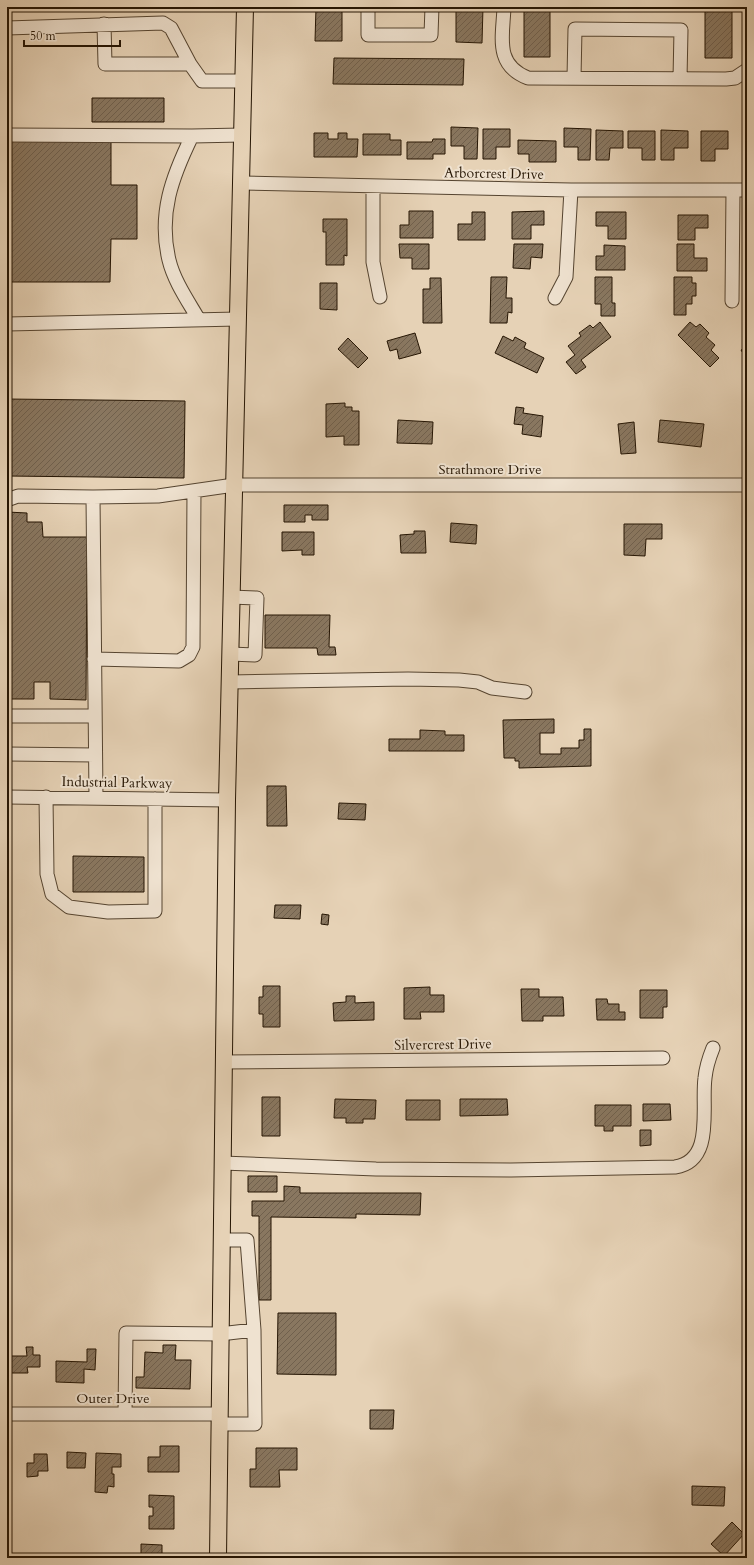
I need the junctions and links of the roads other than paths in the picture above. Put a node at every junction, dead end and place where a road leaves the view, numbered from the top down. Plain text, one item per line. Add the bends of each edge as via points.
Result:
1 (245, 7) edge
2 (368, 7) edge
3 (432, 7) edge
4 (504, 7) edge
5 (104, 24) junction
6 (7, 28) edge
7 (190, 64) junction
8 (747, 70) edge
9 (574, 78) junction
10 (680, 79) junction
11 (243, 81) junction
12 (7, 135) edge
13 (242, 135) junction
14 (192, 136) junction
15 (241, 183) junction
16 (373, 187) junction
17 (571, 190) junction
18 (733, 190) junction
19 (747, 190) edge
20 (380, 297) dead end
21 (555, 298) dead end
22 (732, 300) dead end
23 (238, 319) junction
24 (199, 320) junction
25 (7, 324) edge
26 (234, 485) junction
27 (747, 485) edge
28 (194, 491) junction
29 (93, 497) junction
30 (7, 500) edge
31 (231, 597) junction
32 (230, 654) junction
33 (94, 659) junction
34 (230, 682) junction
35 (524, 692) dead end
36 (7, 716) edge
37 (95, 716) junction
38 (7, 754) edge
39 (95, 755) junction
40 (7, 797) edge
41 (46, 797) junction
42 (96, 798) junction
43 (155, 799) junction
44 (227, 800) junction
45 (713, 1048) dead end
46 (663, 1058) dead end
47 (223, 1062) junction
48 (222, 1163) junction
49 (222, 1240) junction
50 (254, 1330) junction
51 (220, 1334) junction
52 (7, 1414) edge
53 (125, 1414) junction
54 (220, 1419) junction
55 (218, 1558) edge

1 - 11 main road
2 - 3 street via 368,35 431,35
4 - 9 street via 503,52 511,68 528,78
5 - 6 street
5 - 7 street via 163,23 171,28
5 - 7 street via 105,64
7 - 11 street via 202,81
8 - 10 street via 735,78
9 - 10 street
9 - 10 street via 575,29 681,30
11 - 13 main road
12 - 14 street
13 - 14 street
13 - 15 main road
14 - 24 street via 170,189 166,238 169,261 174,274
15 - 16 street, Arborcrest Drive
15 - 23 main road
16 - 17 street, Arborcrest Drive
16 - 20 street via 373,262
17 - 18 street, Arborcrest Drive
17 - 21 street via 566,278
18 - 19 street, Arborcrest Drive
18 - 22 street
23 - 24 street
23 - 26 main road
24 - 25 street
26 - 27 street, Strathmore Drive
26 - 28 street, Strathmore Drive
26 - 31 main road
28 - 29 street, Strathmore Drive via 158,496
28 - 33 street via 192,647 189,655 179,661
29 - 30 street, Strathmore Drive via 18,496
29 - 33 street
31 - 32 main road
31 - 32 street via 257,598 255,655
32 - 34 main road
33 - 37 street
34 - 35 street via 459,680
34 - 44 main road
36 - 37 street
37 - 39 street
38 - 39 street
39 - 42 street
40 - 41 street, Industrial Parkway
41 - 42 street, Industrial Parkway
41 - 43 street via 47,874 52,894 69,907 108,912 155,911
42 - 43 street, Industrial Parkway
43 - 44 street, Industrial Parkway
44 - 47 main road
45 - 48 street via 705,1078 702,1142 695,1157 683,1166 503,1170 376,1169
46 - 47 street, Silvercrest Drive
47 - 48 main road
48 - 49 main road
49 - 50 street via 247,1240
49 - 51 main road
50 - 51 street
50 - 54 street, Outer Drive via 255,1424
51 - 53 street via 126,1333
51 - 54 main road
52 - 53 street, Outer Drive
53 - 54 street, Outer Drive
54 - 55 main road

